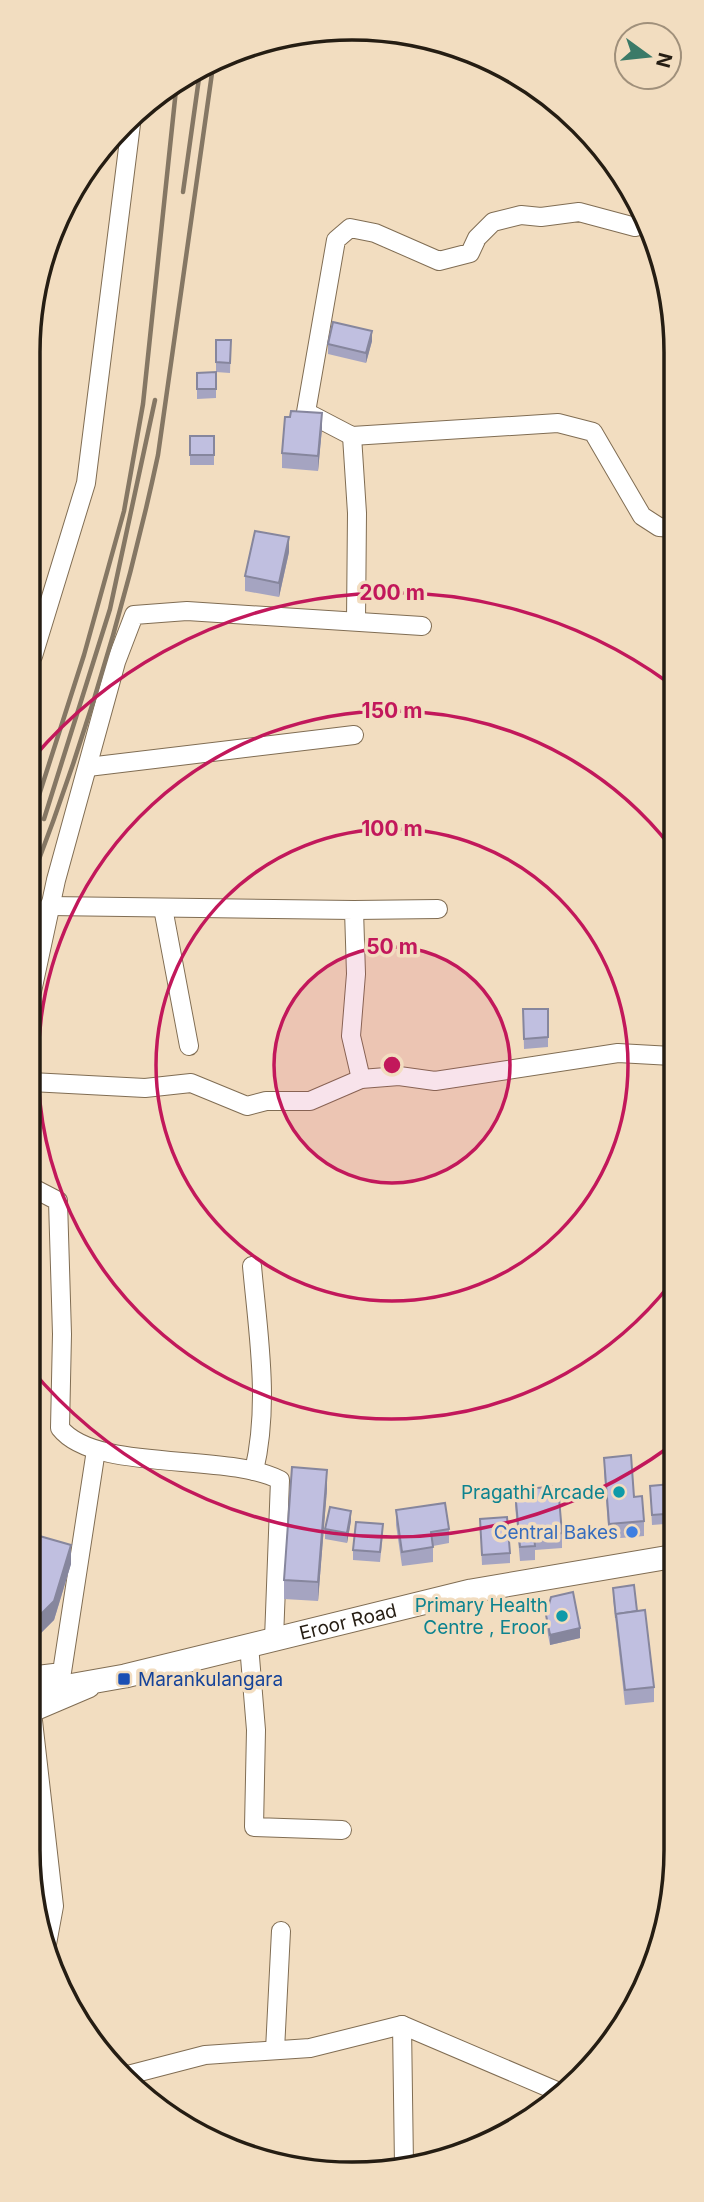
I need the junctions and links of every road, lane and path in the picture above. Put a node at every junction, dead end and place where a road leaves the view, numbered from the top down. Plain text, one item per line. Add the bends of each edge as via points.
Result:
1 (130, 134) edge
2 (637, 226) edge
3 (352, 436) junction
4 (664, 527) edge
5 (356, 621) junction
6 (422, 626) dead end
7 (40, 633) edge
8 (354, 734) dead end
9 (88, 767) junction
10 (49, 906) junction
11 (163, 908) junction
12 (438, 909) dead end
13 (354, 910) junction
14 (40, 954) edge
15 (189, 1046) dead end
16 (664, 1056) edge
17 (361, 1079) junction
18 (40, 1082) edge
19 (40, 1192) edge
20 (252, 1266) dead end
21 (96, 1450) junction
22 (254, 1471) junction
23 (664, 1558) edge
24 (274, 1639) junction
25 (249, 1645) junction
26 (40, 1675) edge
27 (40, 1703) edge
28 (40, 1789) edge
29 (342, 1830) dead end
30 (50, 1927) edge
31 (281, 1931) dead end
32 (402, 2025) junction
33 (275, 2050) junction
34 (135, 2073) edge
35 (552, 2089) edge
36 (404, 2157) edge

1 - 7 street via 86,483
2 - 3 street via 579,212 521,215 493,222 470,253 439,261 375,233 350,228 336,240 306,412
3 - 4 street via 558,423 593,432 642,516
3 - 5 street
5 - 6 street
5 - 9 street via 187,611 134,615
8 - 9 street
9 - 10 street
10 - 11 street
10 - 14 street
11 - 13 street
11 - 15 street
12 - 13 street
13 - 17 street via 356,974 351,1035
16 - 17 street via 618,1053 435,1081 399,1076
17 - 18 street via 310,1101 247,1106 191,1083 145,1088
19 - 21 street via 58,1202 60,1428 67,1437
20 - 22 street via 262,1437
21 - 22 street
21 - 26 street via 62,1672
22 - 24 street via 280,1480
23 - 24 main road, Eroor Road via 471,1591
24 - 25 main road, Eroor Road
25 - 27 main road, Eroor Road via 112,1678
25 - 29 street via 256,1730 254,1827
28 - 30 street via 54,1906
31 - 33 street
32 - 33 street via 310,2048
32 - 35 street
32 - 36 street
33 - 34 street via 205,2055

